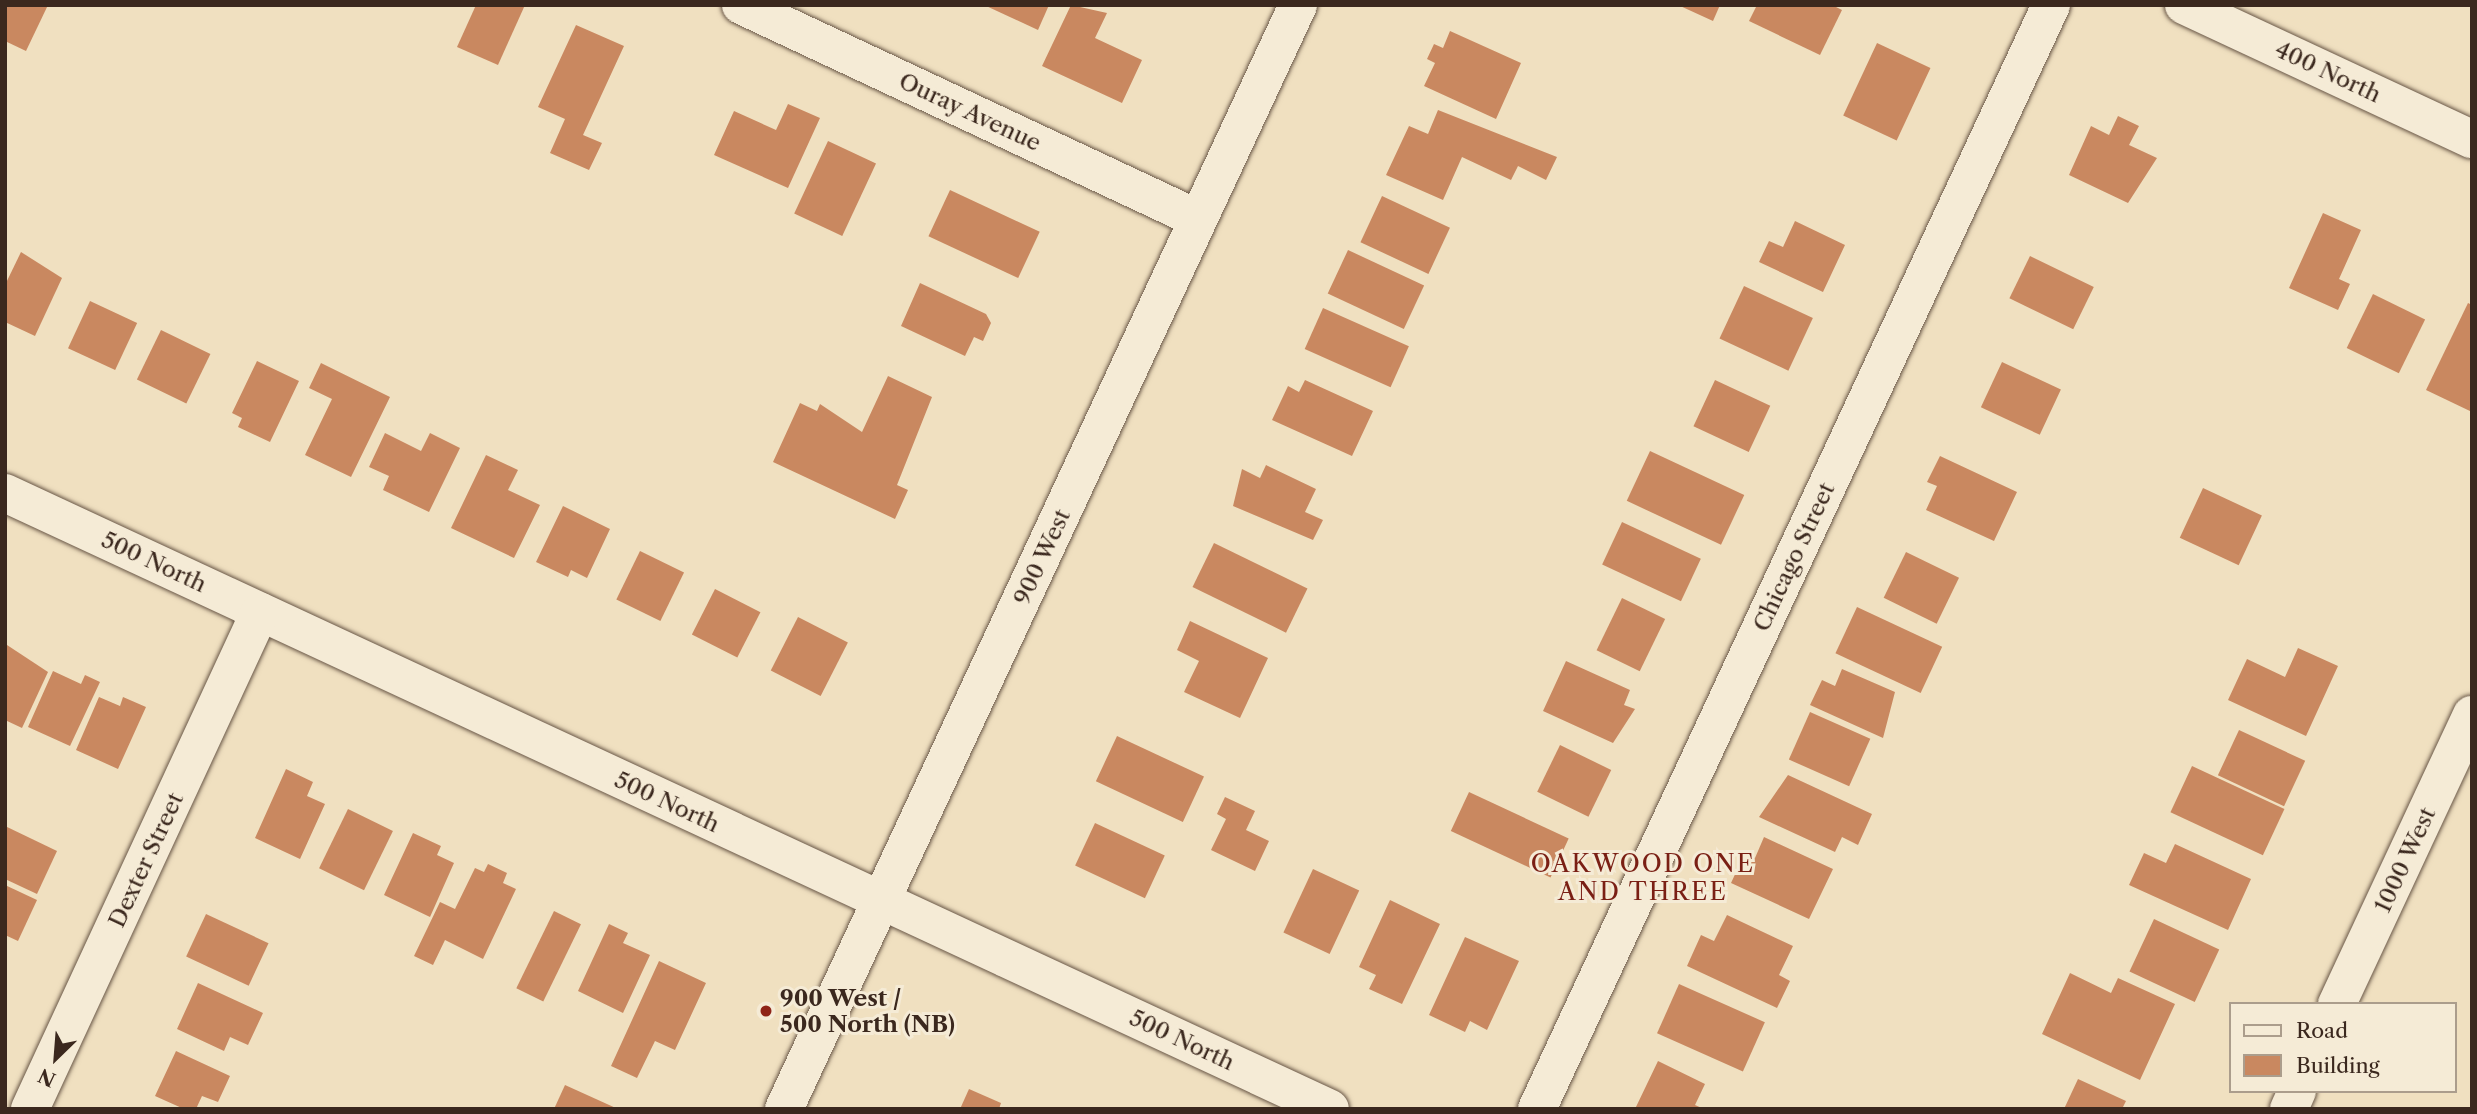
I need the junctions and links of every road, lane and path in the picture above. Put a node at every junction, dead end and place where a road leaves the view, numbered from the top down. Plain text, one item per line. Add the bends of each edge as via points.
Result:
1 (741, 5) edge
2 (1298, 5) edge
3 (2051, 5) edge
4 (2184, 5) edge
5 (2472, 139) edge
6 (1199, 219) junction
7 (5, 493) edge
8 (260, 612) junction
9 (2472, 715) edge
10 (882, 901) junction
11 (2338, 1002) edge
12 (2296, 1093) edge
13 (30, 1109) edge
14 (784, 1109) edge
15 (1330, 1109) edge
16 (1537, 1109) edge
17 (2288, 1109) edge

1 - 6 street, Ouray Avenue
2 - 6 street, 900 West
3 - 16 street, Chicago Street
4 - 5 street, 400 North
6 - 10 street, 900 West
7 - 8 street, 500 North
8 - 10 street, 500 North
8 - 13 street, Dexter Street
9 - 11 street, 1000 West
10 - 14 street, 900 West
10 - 15 street, 500 North
12 - 17 street

